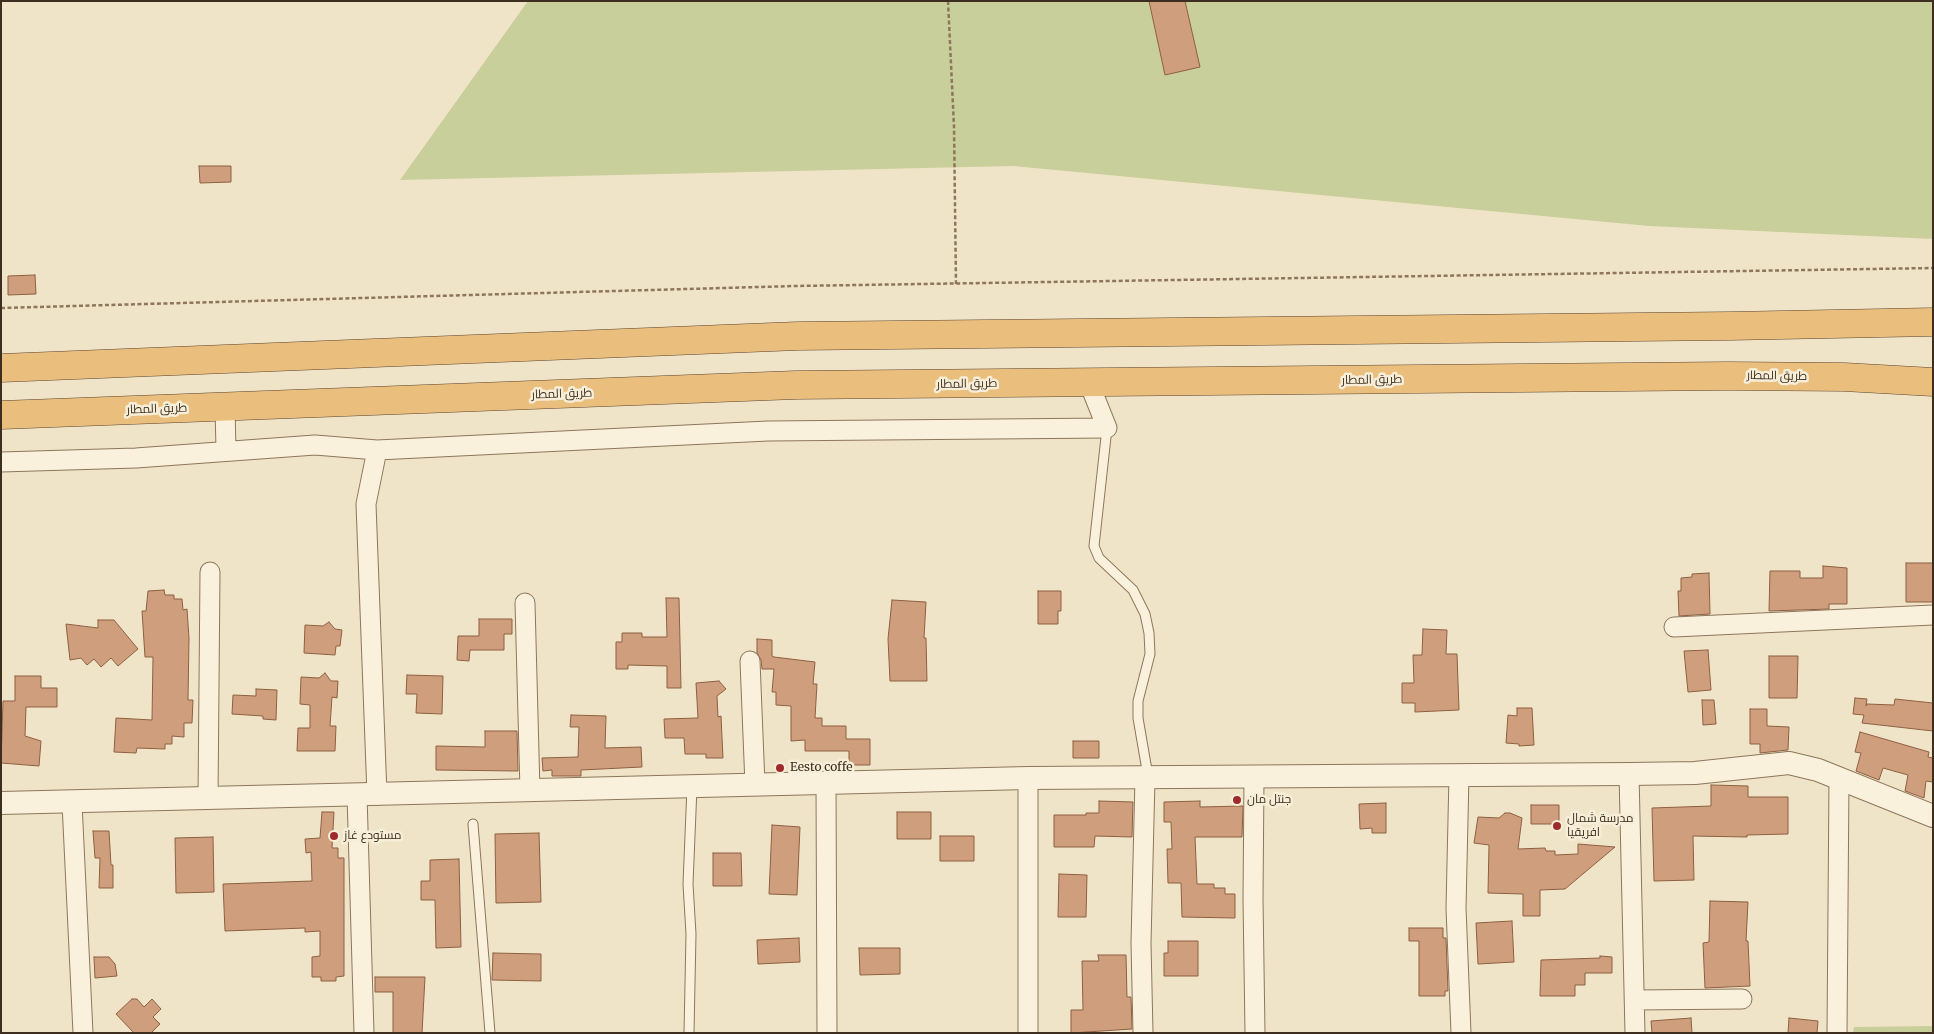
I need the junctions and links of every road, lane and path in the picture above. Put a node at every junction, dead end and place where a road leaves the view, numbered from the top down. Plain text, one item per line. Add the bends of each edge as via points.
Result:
1 (948, 1) edge
2 (1933, 268) edge
3 (956, 284) junction
4 (1, 308) edge
5 (1933, 322) edge
6 (1, 368) edge
7 (1089, 382) junction
8 (1933, 382) edge
9 (224, 407) junction
10 (1, 415) edge
11 (1107, 428) junction
12 (226, 450) junction
13 (378, 450) junction
14 (1, 462) edge
15 (210, 572) dead end
16 (526, 603) dead end
17 (1933, 615) edge
18 (1674, 627) dead end
19 (750, 661) dead end
20 (1629, 774) junction
21 (1459, 775) junction
22 (1028, 778) junction
23 (1146, 778) junction
24 (1254, 778) junction
25 (1840, 779) junction
26 (826, 783) junction
27 (755, 785) junction
28 (692, 787) junction
29 (530, 791) junction
30 (367, 795) junction
31 (208, 799) junction
32 (72, 802) junction
33 (1, 803) edge
34 (1933, 816) edge
35 (473, 824) dead end
36 (1742, 999) dead end
37 (1635, 1000) junction
38 (83, 1033) edge
39 (364, 1033) edge
40 (490, 1033) edge
41 (689, 1033) edge
42 (827, 1033) edge
43 (1028, 1033) edge
44 (1143, 1033) edge
45 (1255, 1033) edge
46 (1461, 1033) edge
47 (1635, 1033) edge
48 (1837, 1033) edge

1 - 3 path
2 - 3 path
3 - 4 path
5 - 6 highway via 798,336
7 - 8 highway, طريق المطار via 1728,376
7 - 9 highway, طريق المطار via 796,385
7 - 11 street
9 - 10 highway, طريق المطار
9 - 12 street
11 - 13 street via 768,430
11 - 23 lane via 1094,546 1099,558 1132,590 1145,614 1150,654 1138,701 1138,718
12 - 13 street via 315,445
12 - 14 street via 136,458
13 - 30 street via 366,504
15 - 31 street
16 - 29 street
17 - 18 street
19 - 27 street
20 - 21 street
20 - 25 street via 1695,772 1789,763
20 - 37 street
21 - 24 street
21 - 46 street via 1456,908
22 - 23 street
22 - 26 street
22 - 43 street
23 - 24 street
23 - 44 street via 1141,943
24 - 45 street
25 - 34 street
25 - 48 street
26 - 27 street
26 - 42 street
27 - 28 street
28 - 29 street
28 - 41 lane via 688,884 691,934
29 - 30 street
30 - 31 street
30 - 39 street
31 - 32 street
32 - 33 street
32 - 38 street
35 - 40 lane
36 - 37 street
37 - 47 street

